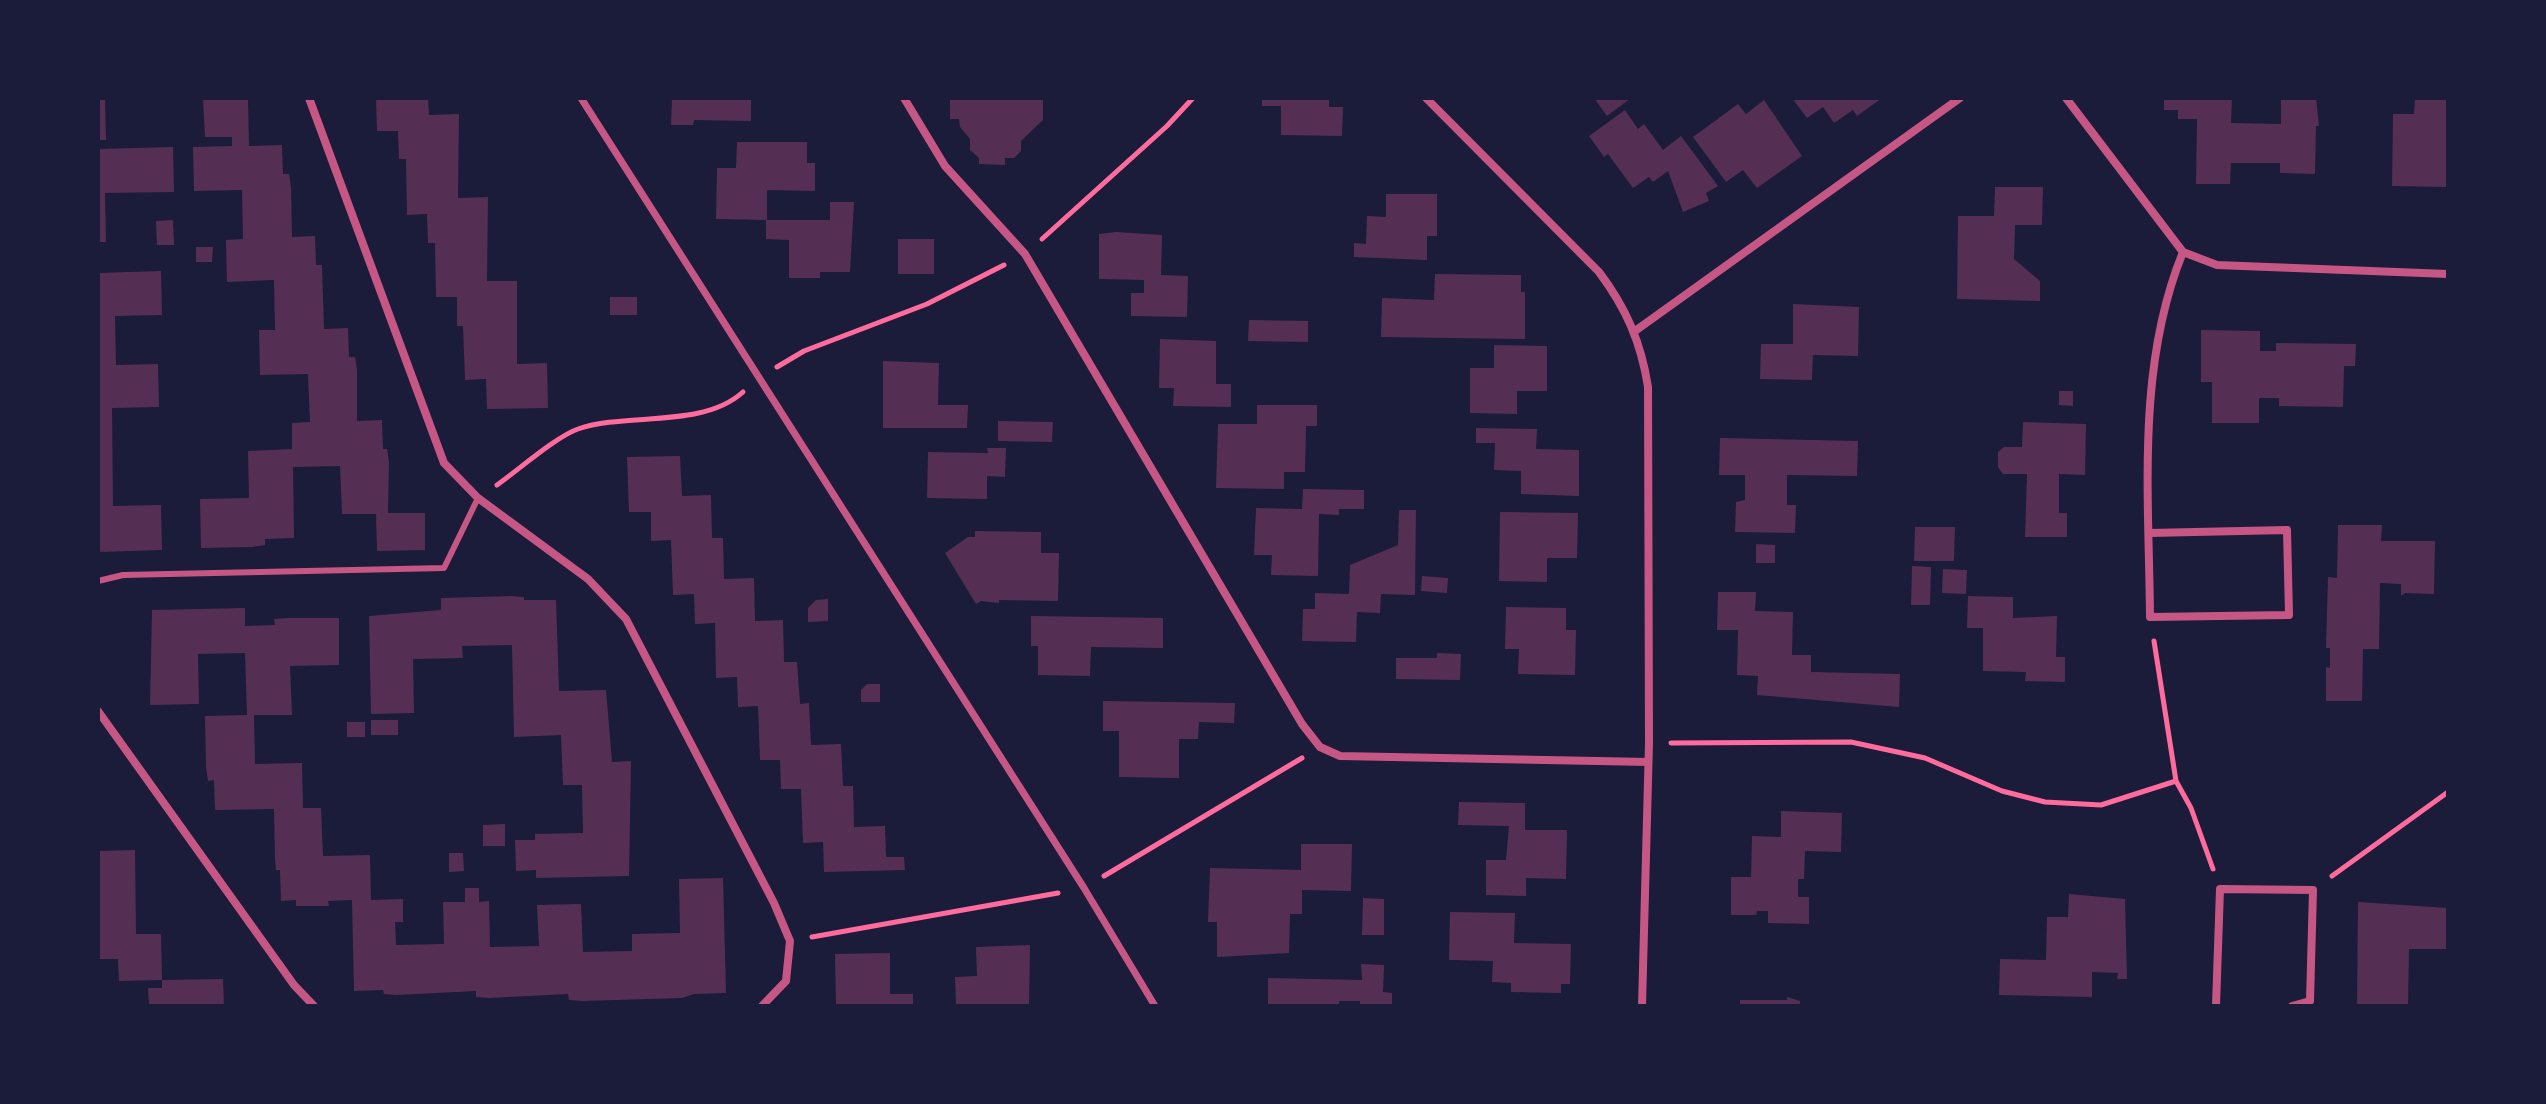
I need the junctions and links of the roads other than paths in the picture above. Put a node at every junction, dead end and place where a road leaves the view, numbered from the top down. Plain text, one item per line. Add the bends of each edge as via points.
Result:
1 (309, 98) edge
2 (581, 98) edge
3 (904, 98) edge
4 (1426, 98) edge
5 (1960, 98) edge
6 (2066, 98) edge
7 (2183, 252) junction
8 (2448, 274) edge
9 (1635, 331) junction
10 (478, 498) junction
11 (2149, 533) junction
12 (98, 581) edge
13 (98, 711) edge
14 (1648, 762) junction
15 (314, 1006) edge
16 (762, 1006) edge
17 (1155, 1006) edge
18 (1642, 1006) edge
19 (2216, 1006) edge
20 (2292, 1006) edge

1 - 10 street via 444,463
2 - 17 street
3 - 14 street via 945,166 1025,254 1320,747 1340,756
4 - 9 street via 1599,272
5 - 9 street
6 - 7 street
7 - 8 street via 2217,265
7 - 11 street via 2165,296 2149,403
9 - 14 street via 1648,387
10 - 12 lane via 444,568 123,575
10 - 16 street via 588,579 626,619 790,941 786,981
11 - 11 street via 2150,617 2289,615 2287,530
13 - 15 street
14 - 18 street
19 - 20 street via 2220,889 2313,890 2310,1001

